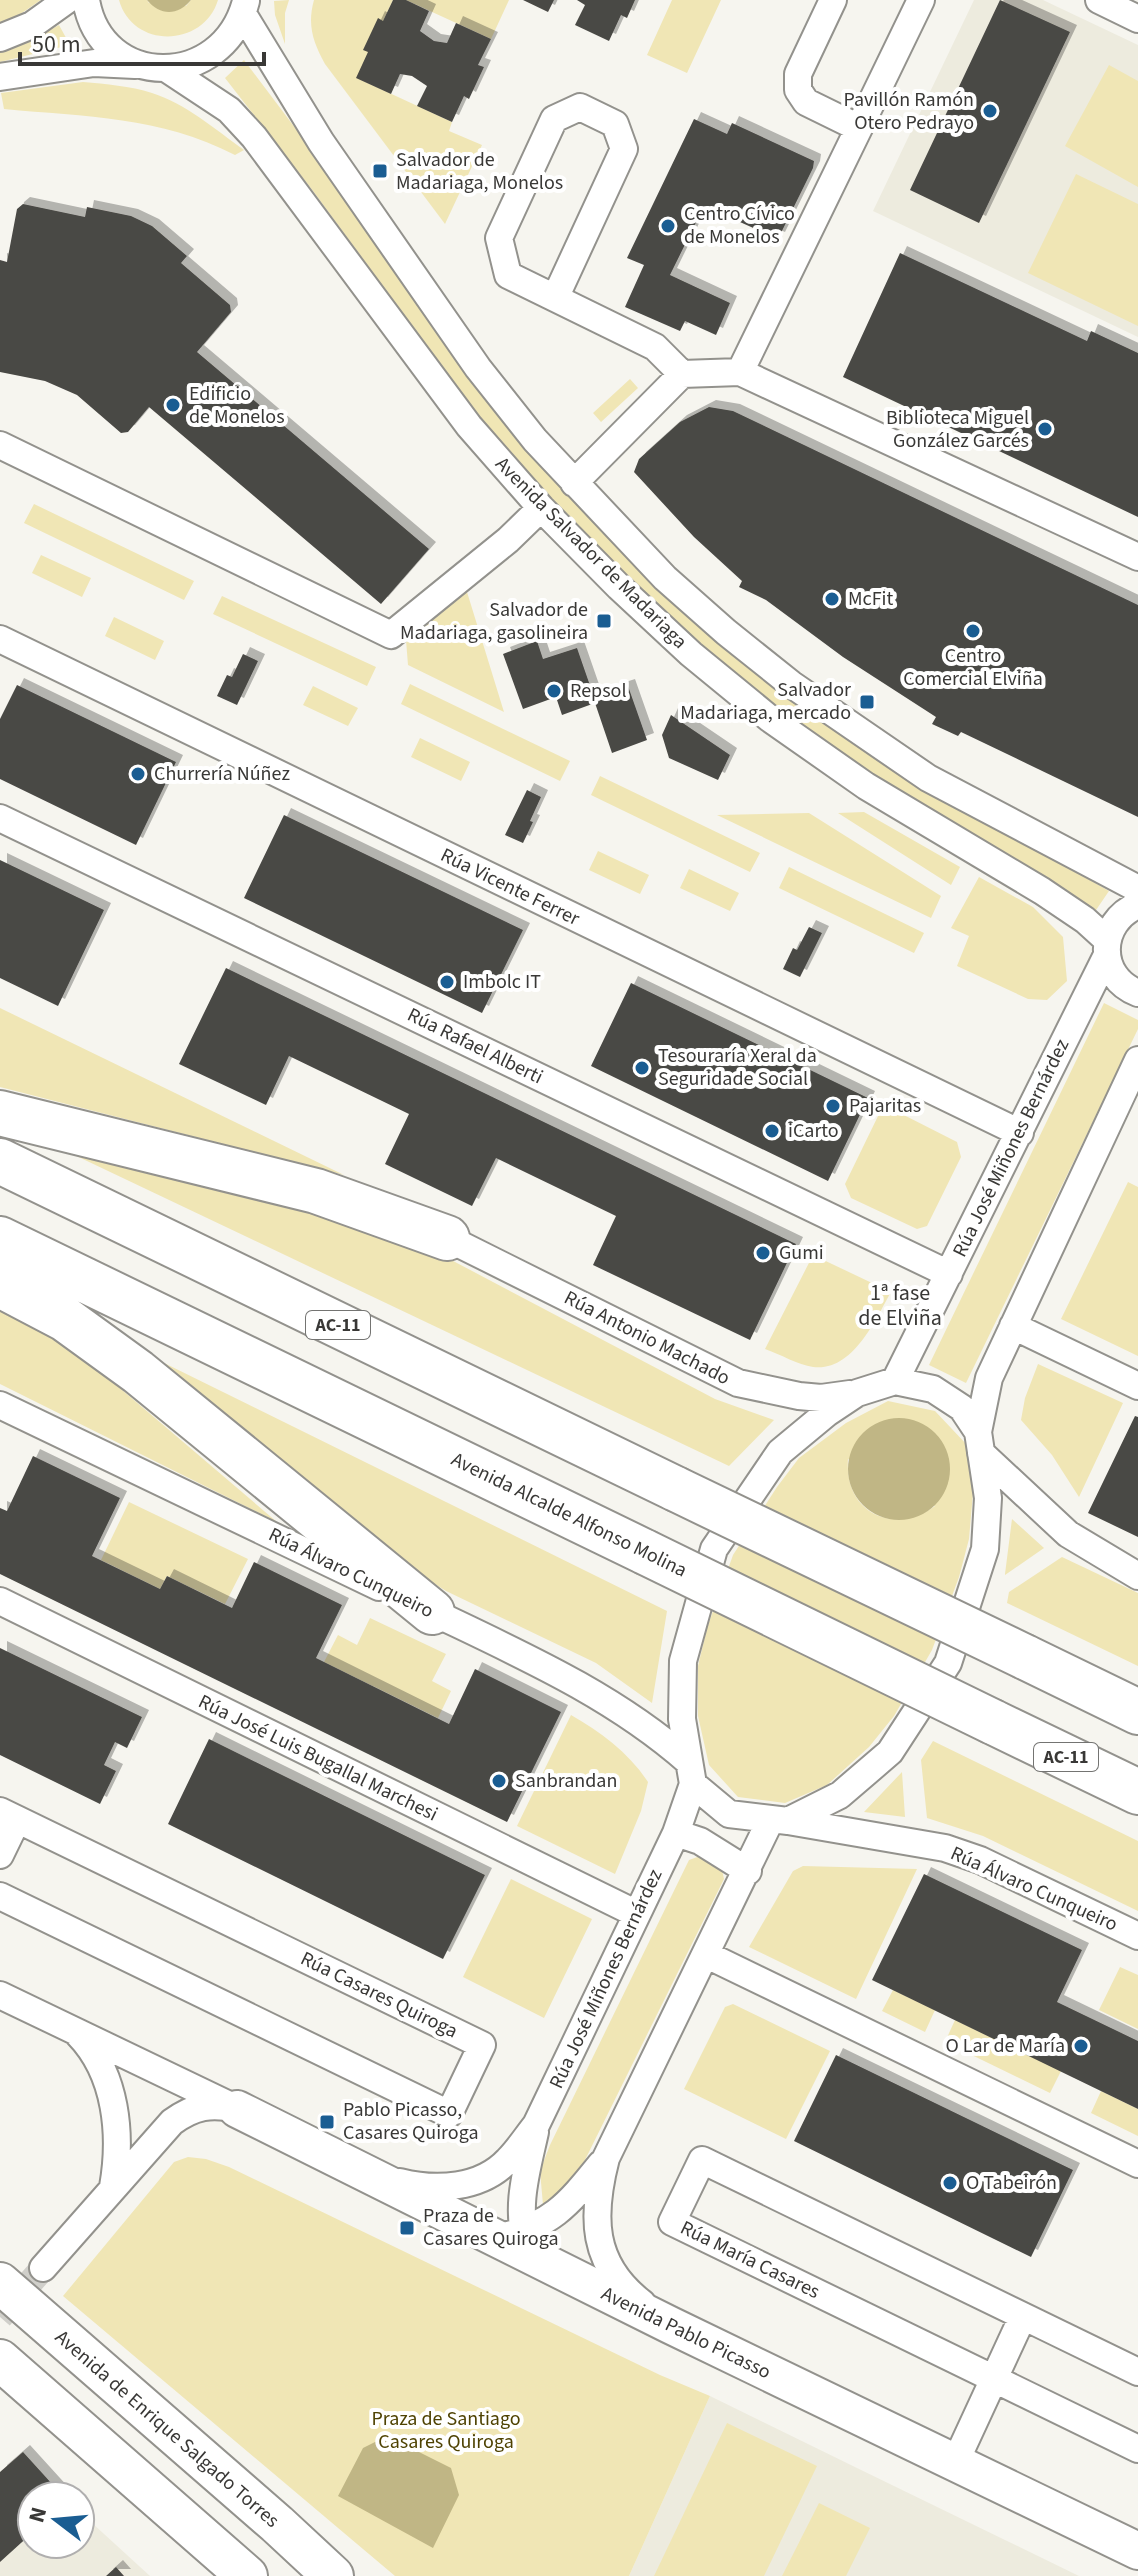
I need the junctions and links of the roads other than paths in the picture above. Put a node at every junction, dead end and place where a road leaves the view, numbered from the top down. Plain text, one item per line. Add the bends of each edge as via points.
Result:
1 (67, 0) edge
2 (86, 0) edge
3 (833, 0) edge
4 (921, 0) edge
5 (1099, 0) edge
6 (245, 7) edge
7 (1138, 19) edge
8 (0, 38) edge
9 (154, 67) junction
10 (0, 77) edge
11 (859, 128) junction
12 (556, 296) junction
13 (740, 372) junction
14 (682, 374) junction
15 (0, 445) edge
16 (574, 483) junction
17 (541, 508) junction
18 (1138, 557) edge
19 (0, 639) edge
20 (0, 818) edge
21 (1138, 889) edge
22 (1138, 905) edge
23 (1106, 948) junction
24 (1138, 993) edge
25 (1138, 1060) edge
26 (0, 1113) edge
27 (1020, 1133) junction
28 (0, 1161) edge
29 (447, 1238) joint
30 (0, 1239) edge
31 (949, 1274) junction
32 (0, 1285) edge
33 (1013, 1326) junction
34 (895, 1381) junction
35 (1138, 1386) edge
36 (857, 1393) junction
37 (0, 1405) edge
38 (979, 1442) junction
39 (1138, 1576) edge
40 (0, 1601) edge
41 (432, 1612) junction
42 (1138, 1712) edge
43 (691, 1773) junction
44 (1138, 1792) edge
45 (9, 1816) edge
46 (779, 1820) junction
47 (676, 1833) junction
48 (0, 1855) edge
49 (748, 1871) junction
50 (0, 1896) edge
51 (637, 1914) junction
52 (1138, 1936) edge
53 (707, 1955) junction
54 (0, 1995) edge
55 (75, 2031) junction
56 (177, 2080) junction
57 (196, 2108) junction
58 (237, 2109) junction
59 (536, 2125) junction
60 (606, 2158) junction
61 (1138, 2164) edge
62 (369, 2175) junction
63 (113, 2187) junction
64 (517, 2243) junction
65 (43, 2268) tunnel mouth
66 (0, 2283) edge
67 (1023, 2316) junction
68 (670, 2325) junction
69 (0, 2360) edge
70 (1138, 2372) edge
71 (994, 2379) junction
72 (1138, 2449) edge
73 (955, 2463) junction
74 (1138, 2551) edge
75 (247, 2576) edge
76 (333, 2576) edge

1 - 8 street via 32,25
2 - 9 street, Avenida Salvador de Madariaga via 100,35 116,51
3 - 11 street via 798,74 798,90 806,102
4 - 11 street
5 - 7 street
6 - 9 street via 231,36 214,53 192,65
6 - 16 street, Avenida Salvador de Madariaga via 321,142 478,368
9 - 10 street via 94,63
9 - 17 street, Avenida Salvador de Madariaga via 229,110 254,137 469,426
11 - 13 street
12 - 12 street via 624,149 615,124 580,107 554,119 499,238 508,275
12 - 14 street via 655,347
13 - 14 street
13 - 18 street
14 - 16 street
15 - 17 street via 391,635
16 - 21 street, Avenida Salvador de Madariaga via 665,578 791,684 928,778
17 - 23 street, Avenida Salvador de Madariaga via 691,654 769,718 866,786 1085,920
19 - 27 street, Rúa Vicente Ferrer
20 - 31 street, Rúa Rafael Alberti
22 - 23 street, Rúa José Miñones Bernárdez via 1112,925
23 - 24 street, Avenida Salvador de Madariaga via 1112,972
23 - 27 street, Rúa José Miñones Bernárdez
25 - 33 street
26 - 29 highway via 316,1191
27 - 31 street, Rúa José Miñones Bernárdez
28 - 42 highway, AC-11, bridge
29 - 36 street, Rúa Antonio Machado via 738,1383 821,1398
30 - 44 highway, Avenida Alcalde Alfonso Molina / AC-11, bridge
31 - 34 street, Rúa José Miñones Bernárdez
32 - 41 highway via 65,1319 138,1372
33 - 35 street
33 - 38 street via 989,1378
34 - 36 street
34 - 38 street via 933,1389 962,1408
36 - 43 street via 780,1452 714,1549 683,1661 682,1719
37 - 41 street, Rúa Álvaro Cunqueiro
38 - 39 street via 1068,1534
38 - 46 street via 988,1498 985,1549 948,1663 890,1752 840,1795
40 - 51 street, Rúa José Luis Bugallal Marchesi
41 - 43 street, Rúa Álvaro Cunqueiro via 603,1697 662,1738
43 - 46 street, Rúa Álvaro Cunqueiro via 729,1814
43 - 47 street, Rúa José Miñones Bernárdez
45 - 48 street, Rúa Casares Quiroga
45 - 50 street, Rúa Casares Quiroga via 482,2045 449,2114
46 - 49 street
46 - 52 street, Rúa Álvaro Cunqueiro via 945,1848
47 - 49 street via 700,1841
47 - 51 street, Rúa José Miñones Bernárdez
49 - 53 street
51 - 59 street, Rúa José Miñones Bernárdez
53 - 60 street
53 - 61 street
54 - 55 street, Avenida Pablo Picasso
55 - 56 street, Avenida Pablo Picasso
55 - 63 street via 98,2061 111,2099 118,2131
56 - 57 street
56 - 58 street, Avenida Pablo Picasso
57 - 58 street, Avenida Pablo Picasso
57 - 63 street via 172,2122
58 - 62 street, Avenida Pablo Picasso
59 - 62 street, Rúa José Miñones Bernárdez via 506,2162 465,2184 424,2188
59 - 64 street, Rúa José Miñones Bernárdez
60 - 64 street via 560,2210
60 - 68 street via 597,2220 607,2265 629,2293
62 - 64 street, Avenida Pablo Picasso
63 - 65 street
64 - 68 street, Avenida Pablo Picasso
66 - 76 main road, Avenida de Enrique Salgado Torres
67 - 70 street, Rúa María Casares
67 - 71 street
67 - 71 street, Rúa María Casares via 702,2160 672,2222
68 - 73 street, Avenida Pablo Picasso
69 - 75 main road
71 - 72 street, Rúa María Casares
71 - 73 street
73 - 74 street, Avenida Pablo Picasso

